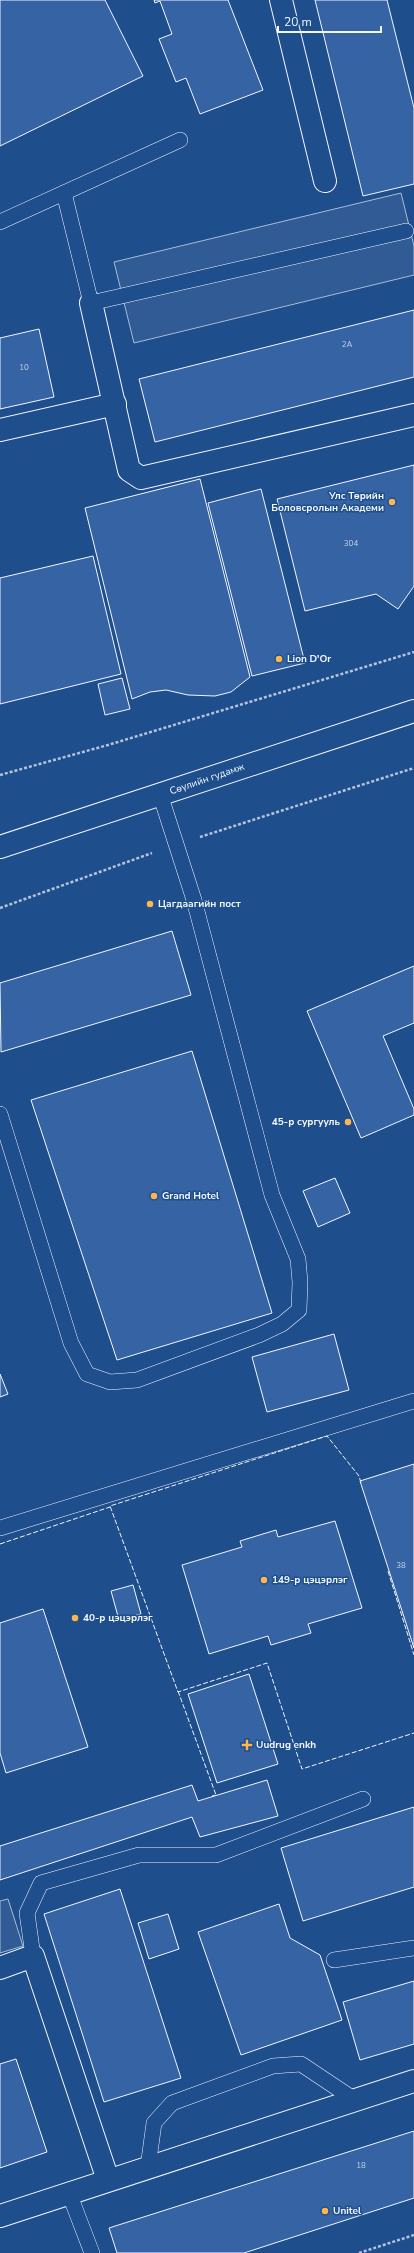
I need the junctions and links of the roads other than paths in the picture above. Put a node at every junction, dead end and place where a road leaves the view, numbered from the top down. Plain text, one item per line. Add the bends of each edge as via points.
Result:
1 (281, 0) edge
2 (180, 140) dead end
3 (325, 181) dead end
4 (64, 193) junction
5 (0, 222) edge
6 (406, 231) dead end
7 (91, 303) junction
8 (115, 404) junction
9 (414, 416) edge
10 (0, 430) edge
11 (414, 711) edge
12 (160, 794) junction
13 (0, 848) edge
14 (0, 1114) edge
15 (414, 1401) edge
16 (0, 1528) edge
17 (363, 1799) dead end
18 (414, 1948) edge
19 (33, 1956) junction
20 (334, 1960) dead end
21 (0, 1968) edge
22 (414, 2081) edge
23 (355, 2100) junction
24 (148, 2167) junction
25 (108, 2180) junction
26 (69, 2193) junction
27 (0, 2216) edge
28 (92, 2253) edge

1 - 3 street
2 - 4 lane
4 - 5 lane
4 - 7 lane
6 - 7 lane
7 - 8 street
8 - 9 street via 129,470 141,478
8 - 10 street
11 - 12 street, Сөүлийн гудамж
12 - 13 street, Сөүлийн гудамж
12 - 14 lane via 194,900 272,1195 298,1259 299,1310 282,1324 259,1336 137,1380 110,1382 87,1374 71,1343
15 - 16 lane
17 - 19 lane via 216,1854 139,1855 41,1883 27,1913
18 - 20 lane
19 - 21 street
19 - 25 street
22 - 23 street
23 - 24 street
23 - 24 lane via 301,2064 274,2066 172,2103 154,2123
24 - 25 street
25 - 26 street
26 - 27 street
26 - 28 lane

